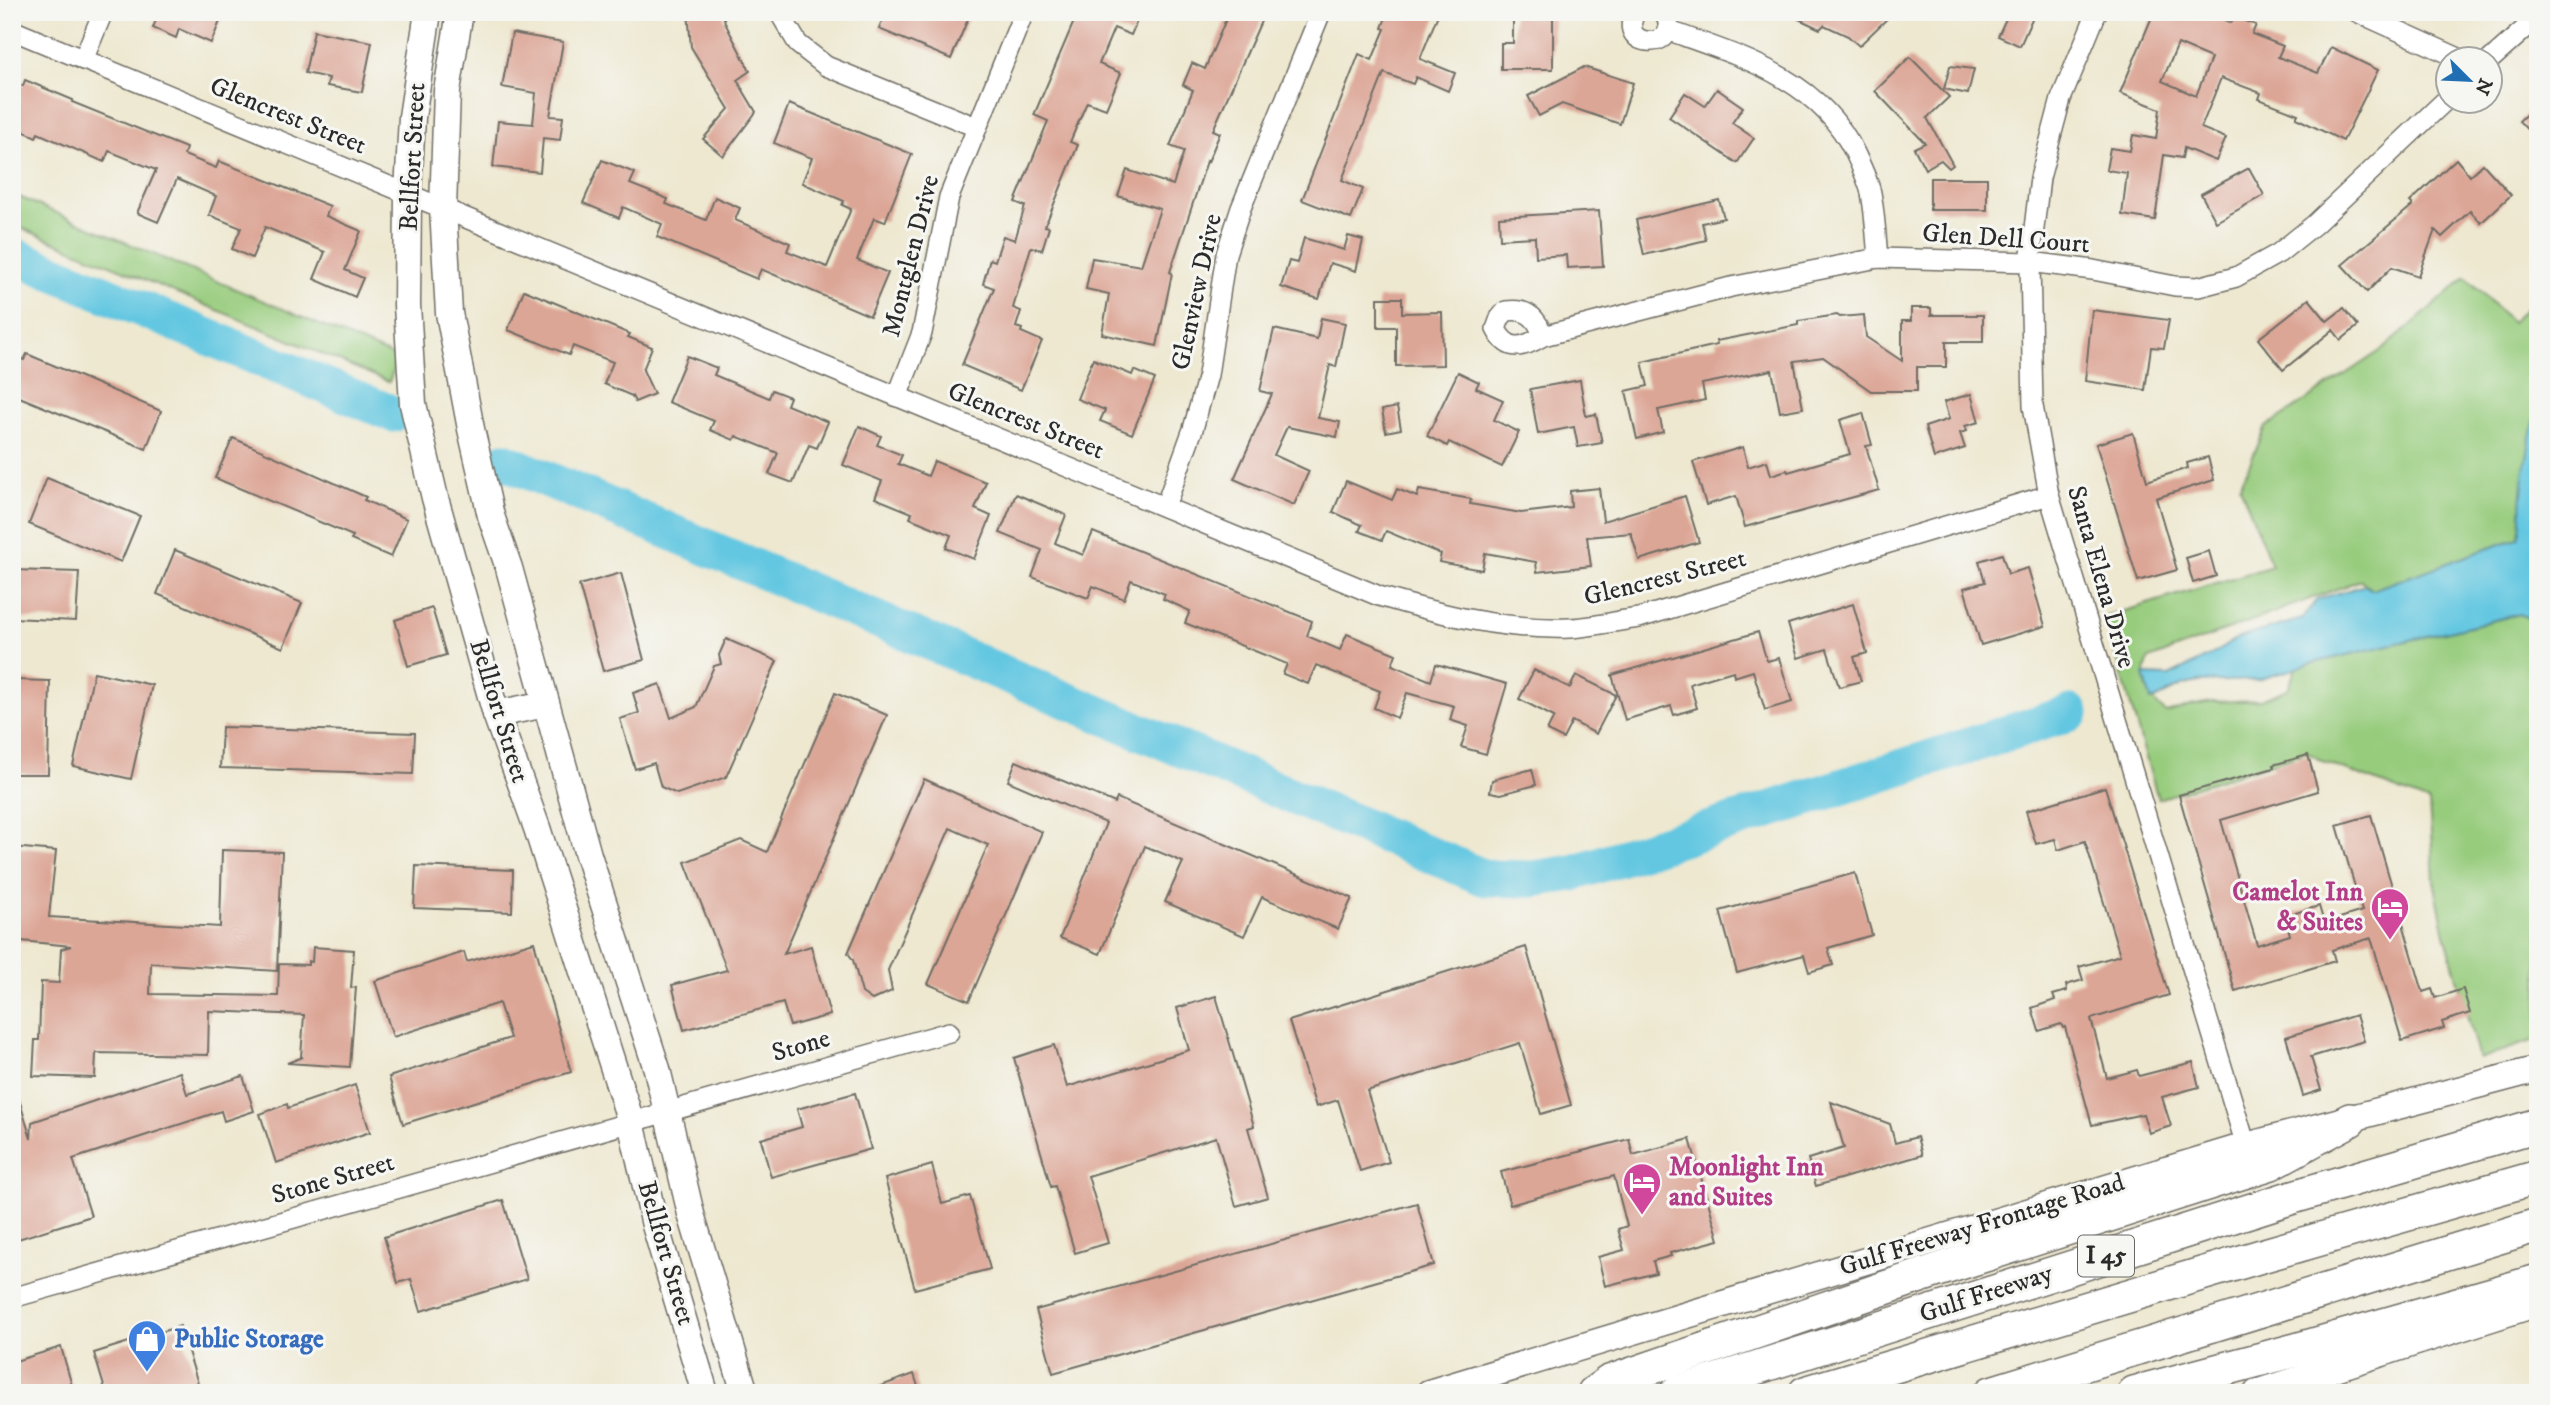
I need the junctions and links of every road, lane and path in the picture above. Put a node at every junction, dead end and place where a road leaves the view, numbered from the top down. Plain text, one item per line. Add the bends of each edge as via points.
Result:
1 (103, 12) edge
2 (428, 12) edge
3 (460, 12) edge
4 (779, 12) edge
5 (1024, 12) edge
6 (1321, 12) edge
7 (1636, 12) edge
8 (2096, 12) edge
9 (2357, 12) edge
10 (2538, 17) edge
11 (1666, 21) edge
12 (12, 30) edge
13 (2434, 47) edge
14 (2504, 47) edge
15 (83, 61) junction
16 (2434, 111) edge
17 (976, 127) junction
18 (408, 193) junction
19 (443, 209) junction
20 (1878, 258) junction
21 (2029, 262) junction
22 (1543, 336) dead end
23 (897, 397) junction
24 (2049, 495) junction
25 (1165, 507) junction
26 (546, 704) junction
27 (496, 714) junction
28 (949, 1031) dead end
29 (2538, 1069) edge
30 (668, 1111) junction
31 (2350, 1121) junction
32 (631, 1122) junction
33 (2538, 1125) edge
34 (2246, 1146) junction
35 (2538, 1177) edge
36 (2538, 1225) edge
37 (2538, 1281) edge
38 (12, 1298) edge
39 (2538, 1303) edge
40 (705, 1393) edge
41 (745, 1393) edge
42 (1429, 1393) edge
43 (1594, 1393) edge
44 (1677, 1393) edge
45 (1805, 1393) edge
46 (1991, 1393) edge
47 (2134, 1393) edge
48 (2257, 1393) edge

1 - 15 street
2 - 18 main road, Bellfort Street via 412,117
3 - 19 main road, Bellfort Street via 447,91
4 - 17 street via 799,44 826,66
5 - 17 street, Montglen Drive
6 - 25 street, Glenview Drive via 1226,254 1208,374
7 - 11 street via 1632,28 1643,41 1655,42 1664,35
8 - 21 street, Santa Elena Drive via 2061,99 2040,177
9 - 13 street
10 - 14 street
11 - 20 street via 1797,85 1829,113 1847,136 1871,192
12 - 15 street, Glencrest Street
15 - 18 street, Glencrest Street
16 - 21 street, Glen Dell Court via 2315,224 2279,253 2236,277 2175,286
17 - 23 street, Montglen Drive via 949,197 922,333
18 - 19 street, Glencrest Street
18 - 27 main road, Bellfort Street via 407,305 413,404
19 - 23 street, Glencrest Street
19 - 26 main road, Bellfort Street via 449,313 471,429 491,516
20 - 21 street, Glen Dell Court
20 - 22 street, Glen Dell Court via 1731,287
21 - 24 street, Santa Elena Drive via 2033,406
23 - 25 street, Glencrest Street
24 - 25 street, Glencrest Street via 1639,618 1572,628 1509,627 1425,610 1379,596
24 - 34 street, Santa Elena Drive
26 - 27 main road
26 - 30 main road, Bellfort Street
27 - 32 main road, Bellfort Street
28 - 30 street, Stone
29 - 31 main road, Gulf Freeway Frontage Road
30 - 32 street, Stone Street
30 - 41 main road, Bellfort Street via 691,1214
31 - 34 main road, Gulf Freeway Frontage Road
31 - 43 highway via 2271,1163 1919,1276 1609,1382
32 - 38 street, Stone Street
32 - 40 main road, Bellfort Street via 655,1224
33 - 44 highway, Gulf Freeway / I 45 via 2280,1201
34 - 42 main road, Gulf Freeway Frontage Road
35 - 45 highway, Gulf Freeway / I 45
36 - 46 highway
37 - 47 highway
39 - 48 main road

